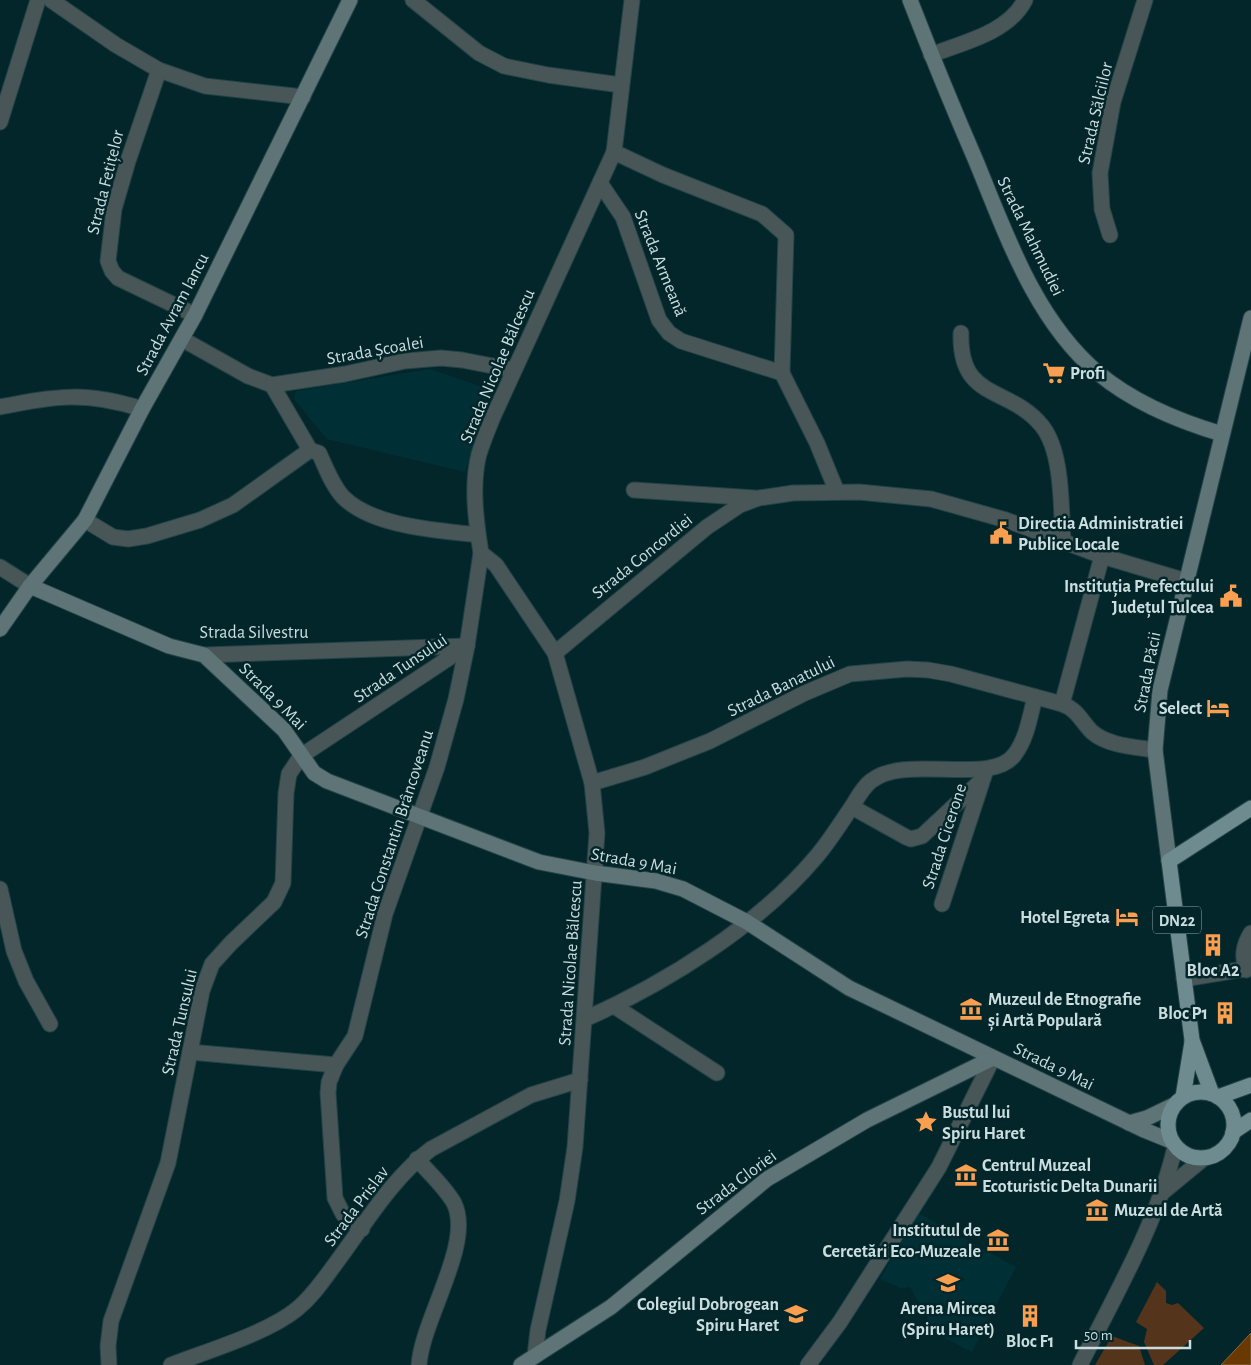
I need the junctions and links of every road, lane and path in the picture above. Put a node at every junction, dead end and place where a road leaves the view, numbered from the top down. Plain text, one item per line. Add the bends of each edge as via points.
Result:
1 (38, 0) edge
2 (50, 0) edge
3 (350, 0) edge
4 (413, 0) edge
5 (632, 0) edge
6 (910, 0) edge
7 (1025, 0) edge
8 (1146, 0) edge
9 (931, 55) junction
10 (159, 70) junction
11 (621, 85) junction
12 (303, 97) junction
13 (0, 122) edge
14 (614, 152) junction
15 (600, 183) junction
16 (1110, 235) dead end
17 (195, 315) junction
18 (1251, 318) edge
19 (961, 333) dead end
20 (182, 339) junction
21 (513, 370) junction
22 (782, 373) junction
23 (272, 385) junction
24 (0, 407) edge
25 (142, 409) junction
26 (1222, 434) junction
27 (310, 450) junction
28 (634, 490) dead end
29 (837, 492) junction
30 (759, 498) junction
31 (85, 520) junction
32 (478, 535) junction
33 (1063, 541) junction
34 (481, 554) junction
35 (1102, 556) junction
36 (0, 567) edge
37 (1186, 581) junction
38 (30, 586) junction
39 (0, 629) edge
40 (467, 646) junction
41 (555, 653) junction
42 (204, 655) junction
43 (1035, 697) junction
44 (1062, 704) junction
45 (1155, 750) junction
46 (301, 756) junction
47 (984, 774) junction
48 (592, 783) junction
49 (852, 807) junction
50 (1251, 808) edge
51 (419, 817) junction
52 (1169, 861) junction
53 (595, 874) junction
54 (0, 889) edge
55 (942, 904) dead end
56 (747, 922) junction
57 (1251, 934) edge
58 (1248, 969) edge
59 (1184, 979) junction
60 (614, 1006) junction
61 (585, 1019) junction
62 (50, 1024) dead end
63 (1192, 1040) junction
64 (190, 1052) junction
65 (993, 1058) junction
66 (336, 1065) junction
67 (717, 1073) dead end
68 (580, 1080) junction
69 (1251, 1085) edge
70 (1215, 1096) junction
71 (1179, 1101) junction
72 (1251, 1120) edge
73 (1130, 1123) junction
74 (1233, 1132) junction
75 (1173, 1144) junction
76 (417, 1159) junction
77 (1203, 1159) junction
78 (1162, 1193) junction
79 (362, 1229) junction
80 (535, 1356) junction
81 (109, 1365) edge
82 (172, 1365) edge
83 (419, 1365) edge
84 (521, 1365) edge
85 (808, 1365) edge
86 (1080, 1365) edge

1 - 13 street
2 - 10 street via 116,46
3 - 12 street, Strada Avram Iancu
4 - 11 street via 479,53 504,66
5 - 11 street, Strada Nicolae Bălcescu
6 - 9 street, Strada Mahmudiei
7 - 9 street via 1019,12 1007,23
8 - 16 street, Strada Sălciilor via 1114,102 1100,172 1102,208
9 - 26 street, Strada Mahmudiei via 1022,268 1040,301 1075,350 1098,373 1128,394 1164,414
10 - 12 street via 205,86
10 - 17 street, Strada Fetițelor via 120,185 108,261 118,278
11 - 14 street, Strada Nicolae Bălcescu
12 - 17 street, Strada Avram Iancu
14 - 15 street, Strada Nicolae Bălcescu
14 - 22 street via 762,214 786,235
15 - 21 street, Strada Nicolae Bălcescu
15 - 22 street, Strada Armeană via 623,217 659,320 669,333 694,347
17 - 20 street, Strada Avram Iancu
18 - 26 street, Strada Păcii
19 - 33 street via 960,350 968,373 994,394 1024,410 1042,426 1051,442 1057,469
20 - 23 street via 248,376
20 - 25 street, Strada Avram Iancu
21 - 23 street, Strada Școalei via 441,358 405,361
21 - 32 street, Strada Nicolae Bălcescu via 479,454 475,503
22 - 29 street
23 - 27 street
24 - 25 street via 64,395 97,397
25 - 31 street, Strada Avram Iancu
26 - 37 street, Strada Păcii
27 - 31 street via 233,505 200,520 128,539 113,537
27 - 32 street via 319,453 342,496 365,513 383,520
28 - 30 street, Strada Concordiei
29 - 30 street, Strada Concordiei
29 - 33 street, Strada Concordiei via 931,498
30 - 41 street, Strada Concordiei via 740,505 707,527
31 - 38 street, Strada Avram Iancu
32 - 34 street, Strada Nicolae Bălcescu
33 - 35 street, Strada Concordiei
34 - 40 street, Strada Constantin Brâncoveanu
34 - 41 street, Strada Nicolae Bălcescu via 496,565
35 - 37 street, Strada Concordiei
35 - 44 street
36 - 38 street, Strada Silvestru
37 - 45 street, Strada Păcii via 1160,690
38 - 39 street, Strada Avram Iancu
38 - 42 street, Strada Silvestru via 169,646
40 - 42 street, Strada Silvestru
40 - 46 street, Strada Tunsului
40 - 51 street, Strada Constantin Brâncoveanu via 456,699
41 - 48 street, Strada Nicolae Bălcescu
42 - 46 street, Strada 9 Mai via 284,730
43 - 44 street, Strada Banatului
43 - 47 street via 1024,737 1015,754 1006,764
43 - 48 street, Strada Banatului via 928,670 850,674 710,742
44 - 45 street, Strada Banatului via 1071,707 1092,732 1103,739
45 - 52 street, Strada Păcii
46 - 51 street, Strada 9 Mai via 314,773 327,781
46 - 64 street, Strada Tunsului via 289,774 286,793 283,883 274,902 212,964 202,991
47 - 49 street via 898,769 870,781
47 - 49 street, Strada Cicerone via 929,830 915,838 906,837
47 - 55 street, Strada Cicerone
48 - 53 street, Strada Nicolae Bălcescu via 597,833
49 - 56 street via 816,856 787,888
50 - 52 main road
51 - 53 street, Strada 9 Mai via 539,862
51 - 66 street, Strada Constantin Brâncoveanu via 385,914 355,1036
52 - 59 main road, Strada Păcii / DN22
53 - 56 street, Strada 9 Mai via 637,877 683,889
53 - 61 street, Strada Nicolae Bălcescu
54 - 62 street via 14,951 26,981
56 - 60 street via 672,975
56 - 65 street, Strada 9 Mai via 849,988
57 - 58 street via 1244,945 1242,957
58 - 59 street
59 - 63 main road, Strada Păcii / DN22
60 - 61 street
60 - 67 street
61 - 68 street, Strada Nicolae Bălcescu
63 - 70 main road, Strada Păcii / DN22
63 - 71 main road, Strada Păcii / DN22
64 - 66 street
64 - 81 street, Strada Tunsului via 168,1162 111,1321
65 - 73 street, Strada 9 Mai
65 - 80 street, Strada Gloriei via 867,1120 767,1179 611,1307
65 - 85 street via 939,1167 840,1322
66 - 79 street, Strada Constantin Brâncoveanu via 328,1093 335,1198 343,1214
68 - 76 street, Strada Prislav via 532,1095 448,1138
68 - 80 street, Strada Nicolae Bălcescu via 568,1191
69 - 70 main road
70 - 71 main road via 1202,1092
70 - 74 main road via 1230,1108
71 - 73 street
71 - 75 main road via 1169,1116 1168,1129
72 - 74 main road
73 - 75 street, Strada 9 Mai
74 - 77 main road via 1226,1147
75 - 77 main road via 1186,1155
75 - 78 street
76 - 79 street, Strada Prislav
76 - 83 street via 448,1194 459,1216 455,1250 425,1334
77 - 78 street
78 - 86 street
79 - 82 street, Strada Prislav via 315,1292 297,1309 270,1326
80 - 84 street, Strada Gloriei

